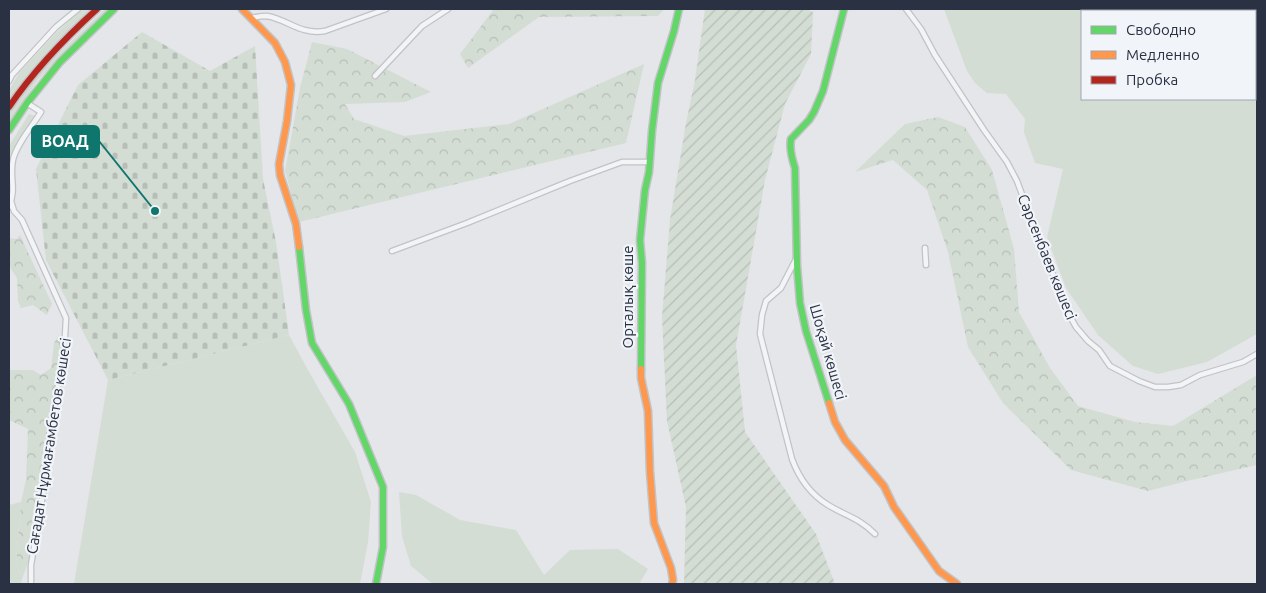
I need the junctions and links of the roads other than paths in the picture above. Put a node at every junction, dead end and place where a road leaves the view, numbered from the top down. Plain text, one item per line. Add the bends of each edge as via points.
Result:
1 (78, 9) edge
2 (97, 9) edge
3 (114, 9) edge
4 (242, 9) edge
5 (383, 9) edge
6 (448, 9) edge
7 (679, 9) edge
8 (844, 9) edge
9 (906, 9) edge
10 (251, 18) junction
11 (11, 74) edge
12 (375, 76) dead end
13 (9, 81) edge
14 (27, 103) junction
15 (9, 107) edge
16 (9, 130) edge
17 (650, 162) junction
18 (11, 201) junction
19 (9, 207) edge
20 (925, 248) dead end
21 (392, 251) dead end
22 (798, 255) junction
23 (926, 265) dead end
24 (1257, 354) edge
25 (875, 534) dead end
26 (32, 584) edge
27 (376, 584) edge
28 (672, 584) edge
29 (957, 584) edge

1 - 11 street
2 - 15 street via 29,78
3 - 14 street via 60,62
4 - 10 street
5 - 10 street via 315,33 270,17
6 - 12 street via 422,26
7 - 17 street, Орталық көше via 658,83
8 - 22 street, Шоқай көшесі via 820,98 810,120 790,143 795,168
9 - 24 street, Сәрсенбаев көшесі via 1007,162 1067,311 1076,327 1110,366 1138,381 1155,387 1168,387 1243,362
10 - 27 street via 275,43 285,62 290,85 279,164 296,224 312,343 349,404 383,487 383,547
11 - 13 street
14 - 16 street
14 - 18 street via 41,112 15,151
17 - 21 street via 622,162
17 - 28 street, Орталық көше via 640,240 641,378 648,411 654,523 671,568
18 - 19 street
18 - 26 street, Сағадат Нұрмағамбетов көшесі via 66,318 63,373 49,435 31,565
20 - 23 street
22 - 25 street via 781,288 766,301 760,334 792,459 799,476 814,494 862,522
22 - 29 street, Шоқай көшесі via 800,303 806,331 835,422 845,440 884,486 894,507 939,571

